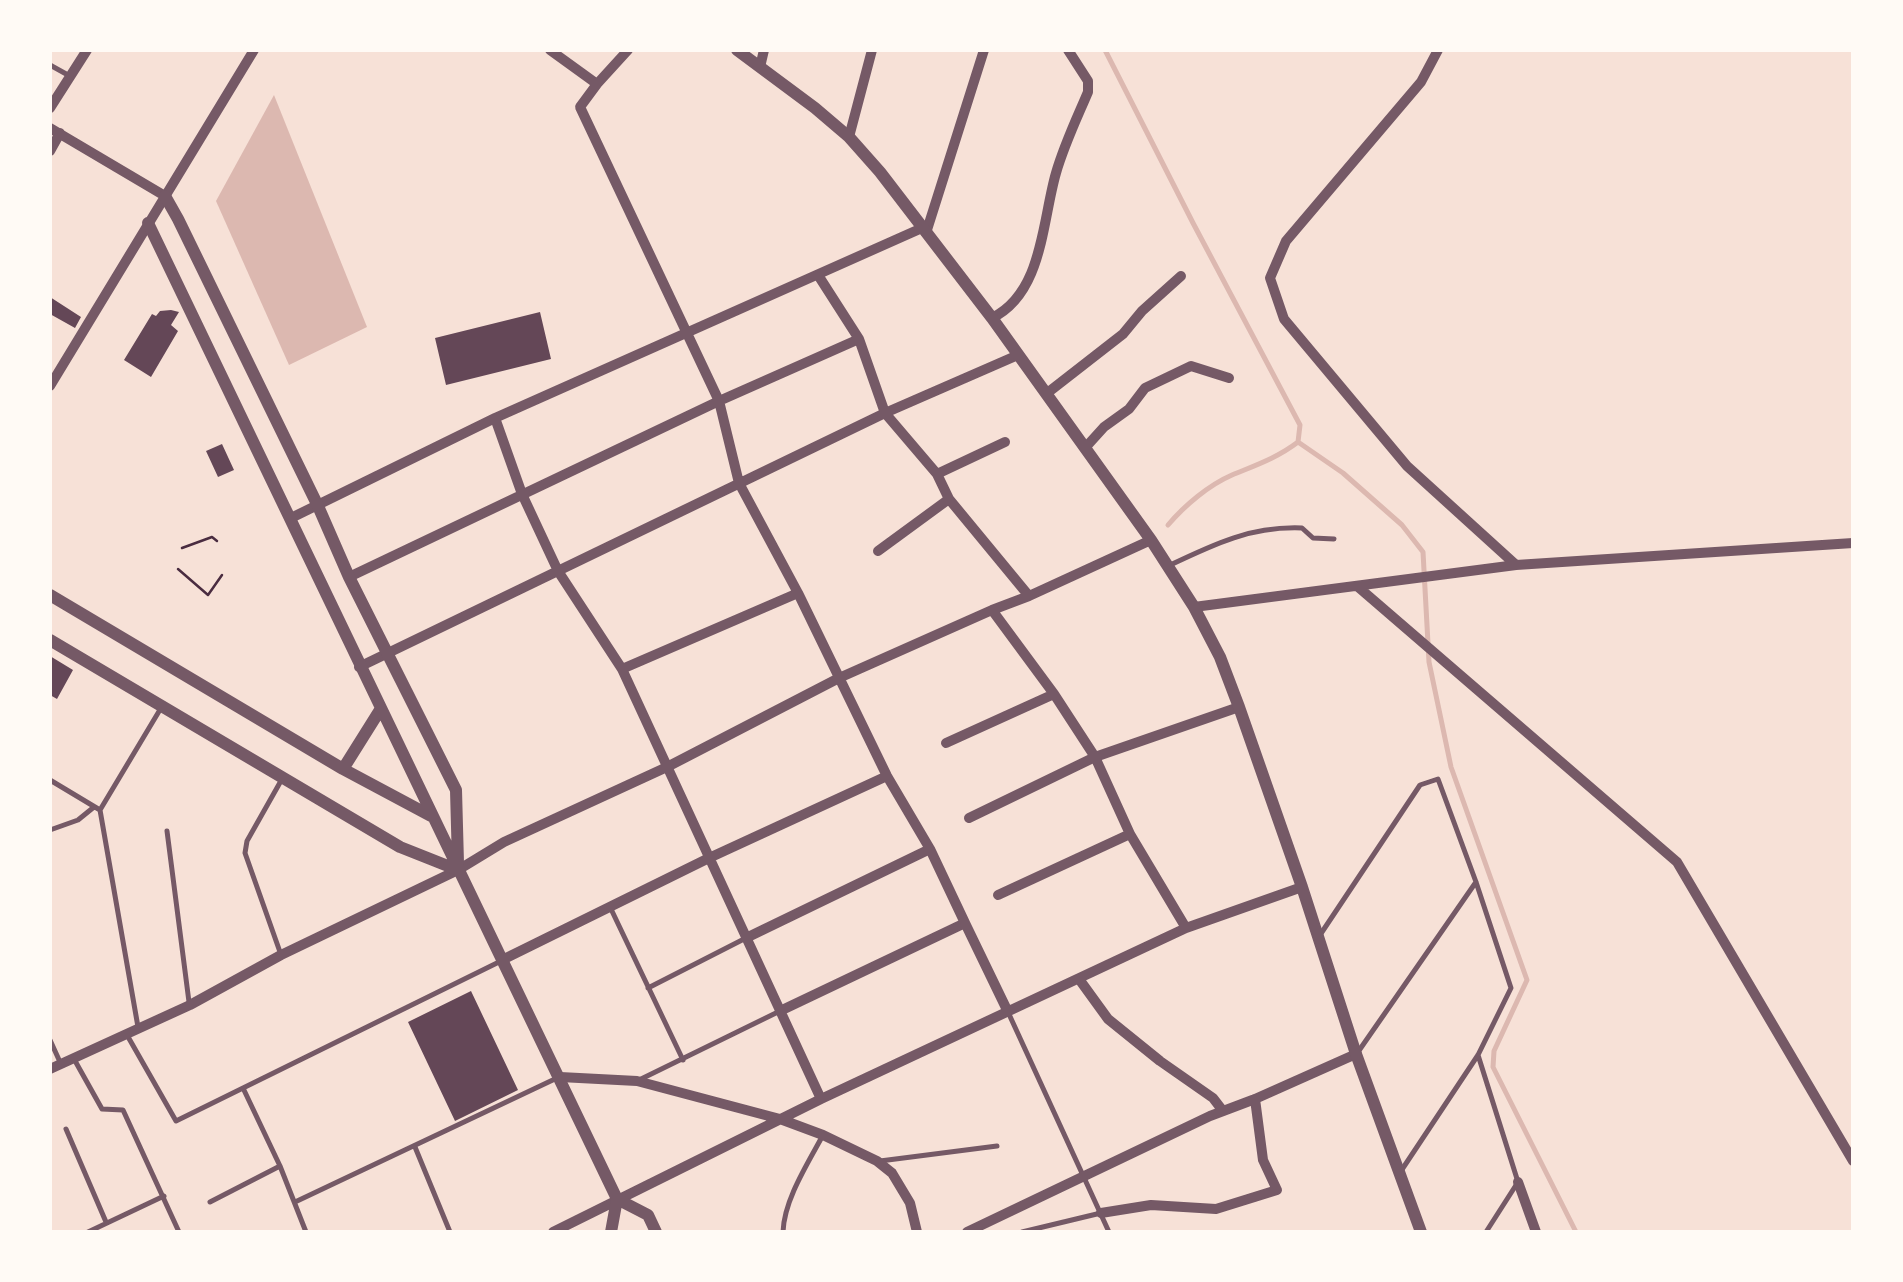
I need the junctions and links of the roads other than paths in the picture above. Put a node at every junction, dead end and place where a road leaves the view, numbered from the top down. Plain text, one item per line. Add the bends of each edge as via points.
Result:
1 (87, 50) edge
2 (254, 50) edge
3 (550, 50) edge
4 (628, 50) edge
5 (737, 50) edge
6 (764, 50) edge
7 (872, 50) edge
8 (984, 50) edge
9 (1068, 50) edge
10 (1438, 50) edge
11 (50, 65) edge
12 (760, 67) junction
13 (70, 76) junction
14 (597, 84) junction
15 (50, 108) edge
16 (55, 130) edge
17 (849, 137) junction
18 (50, 151) edge
19 (165, 196) junction
20 (148, 223) junction
21 (924, 230) junction
22 (818, 276) junction
23 (1180, 276) dead end
24 (992, 318) junction
25 (686, 333) junction
26 (859, 339) junction
27 (1018, 355) junction
28 (1229, 378) dead end
29 (50, 386) edge
30 (1046, 394) junction
31 (719, 401) junction
32 (886, 413) junction
33 (495, 418) junction
34 (1004, 442) dead end
35 (1085, 448) junction
36 (937, 474) junction
37 (739, 483) junction
38 (522, 494) junction
39 (949, 499) junction
40 (318, 506) junction
41 (291, 518) junction
42 (1150, 540) junction
43 (1334, 540) dead end
44 (1853, 542) edge
45 (878, 550) dead end
46 (1516, 565) junction
47 (1168, 566) junction
48 (558, 571) junction
49 (349, 577) junction
50 (1358, 586) junction
51 (798, 593) junction
52 (50, 596) edge
53 (1030, 596) junction
54 (1194, 607) junction
55 (992, 610) junction
56 (50, 640) edge
57 (388, 654) junction
58 (360, 668) junction
59 (622, 669) junction
60 (838, 678) junction
61 (1054, 694) junction
62 (163, 705) junction
63 (1238, 707) junction
64 (380, 710) junction
65 (946, 743) dead end
66 (1095, 757) junction
67 (667, 767) junction
68 (343, 769) junction
69 (283, 776) junction
70 (887, 776) junction
71 (50, 780) edge
72 (97, 809) junction
73 (432, 816) junction
74 (969, 818) dead end
75 (50, 830) edge
76 (167, 831) dead end
77 (1130, 834) junction
78 (930, 849) junction
79 (709, 858) junction
80 (458, 870) junction
81 (1476, 882) junction
82 (1302, 887) junction
83 (998, 895) dead end
84 (610, 907) junction
85 (964, 924) junction
86 (1186, 928) junction
87 (1318, 937) junction
88 (746, 938) junction
89 (281, 955) junction
90 (502, 960) junction
91 (1079, 978) junction
92 (648, 988) junction
93 (190, 1005) junction
94 (780, 1011) junction
95 (1008, 1012) junction
96 (138, 1030) junction
97 (127, 1035) junction
98 (50, 1040) edge
99 (1356, 1054) junction
100 (1478, 1056) junction
101 (74, 1059) junction
102 (683, 1060) junction
103 (55, 1067) edge
104 (560, 1077) junction
105 (637, 1081) junction
106 (244, 1088) junction
107 (820, 1098) junction
108 (1255, 1100) junction
109 (1223, 1111) junction
110 (780, 1119) junction
111 (66, 1129) dead end
112 (823, 1135) junction
113 (415, 1146) junction
114 (997, 1146) dead end
115 (1853, 1160) edge
116 (877, 1161) junction
117 (280, 1166) junction
118 (1400, 1172) junction
119 (1084, 1175) junction
120 (1518, 1182) junction
121 (164, 1196) junction
122 (617, 1199) junction
123 (210, 1202) dead end
124 (295, 1202) junction
125 (1101, 1213) junction
126 (106, 1222) junction
127 (88, 1232) edge
128 (179, 1232) edge
129 (306, 1232) edge
130 (450, 1232) edge
131 (553, 1232) edge
132 (611, 1232) edge
133 (656, 1232) edge
134 (783, 1232) edge
135 (917, 1232) edge
136 (967, 1232) edge
137 (1022, 1232) edge
138 (1110, 1232) edge
139 (1422, 1232) edge
140 (1486, 1232) edge
141 (1536, 1232) edge

1 - 13 street
2 - 19 street
3 - 14 street
4 - 14 street
5 - 12 street
6 - 12 street
7 - 17 street
8 - 21 street
9 - 24 street via 1088,92 1057,170 1033,269 1014,302
10 - 46 street via 1421,82 1286,241 1270,278 1284,319 1407,466
11 - 13 lane
12 - 17 street
13 - 15 street
14 - 25 street via 580,107
16 - 18 street
16 - 19 street
17 - 21 street
19 - 20 street
19 - 40 street
20 - 29 street
20 - 41 street
21 - 22 street
21 - 24 street
22 - 25 street
22 - 26 street
23 - 30 street via 1123,334
24 - 27 street
25 - 31 street
25 - 33 street
26 - 31 street
26 - 32 street
27 - 30 street
27 - 32 street
28 - 35 street via 1191,366 1146,388
30 - 35 street
31 - 37 street
31 - 38 street
32 - 36 street
32 - 37 street
33 - 38 street
33 - 40 street
34 - 36 street
35 - 42 street
36 - 39 street
37 - 48 street
37 - 51 street
38 - 48 street
38 - 49 street
39 - 45 street
39 - 53 street
40 - 41 street
40 - 49 street
41 - 58 street
42 - 47 street
42 - 53 street
43 - 47 lane via 1313,538 1302,528 1272,528 1224,539
44 - 46 street
46 - 50 street
47 - 54 street
48 - 57 street
48 - 59 street
49 - 57 street
50 - 54 street
50 - 115 street via 1678,862
51 - 59 street
51 - 60 street
52 - 68 street
53 - 55 street
54 - 63 street
55 - 60 street
55 - 61 street
56 - 62 street
57 - 58 street
57 - 80 street via 456,790
58 - 64 street
59 - 67 street
60 - 67 street
60 - 70 street
61 - 65 street
61 - 66 street
62 - 69 street
62 - 72 lane
63 - 66 street
63 - 82 street
64 - 68 street
64 - 73 street
66 - 74 street
66 - 77 street
67 - 79 street
67 - 80 street
68 - 73 street
69 - 80 street via 400,847
69 - 89 lane via 245,852
70 - 78 street
70 - 79 street
71 - 72 lane
72 - 75 lane
72 - 96 lane
73 - 80 street
76 - 93 lane
77 - 83 street
77 - 86 street
78 - 85 street
78 - 88 street
79 - 84 street
79 - 88 street
80 - 89 street
80 - 90 street
81 - 87 lane via 1438,780 1420,785
81 - 99 lane
81 - 100 lane via 1511,988
82 - 86 street
82 - 87 street
84 - 90 street
84 - 92 lane
85 - 94 street
85 - 95 street
86 - 91 street
87 - 99 street
88 - 92 lane
88 - 94 street
89 - 93 street
90 - 104 street
90 - 106 lane
91 - 95 street
91 - 109 street via 1108,1019
92 - 102 lane
93 - 96 street
94 - 102 lane
94 - 107 street
95 - 107 street
95 - 119 lane
96 - 97 street
97 - 101 street
97 - 106 lane via 176,1121
98 - 103 lane
99 - 108 street
99 - 118 street
100 - 118 lane
100 - 120 lane
101 - 103 street
101 - 121 lane via 102,1109 124,1110
102 - 105 lane
104 - 105 street
104 - 113 lane
104 - 122 street
105 - 110 street
106 - 117 lane
107 - 110 street
108 - 109 street
108 - 125 street via 1263,1160 1277,1190 1216,1209 1151,1205
109 - 119 street
110 - 112 street
110 - 122 street
111 - 126 lane
112 - 116 street
112 - 134 lane via 798,1181
113 - 124 lane
113 - 130 lane
114 - 116 lane
116 - 135 street via 910,1203
117 - 123 lane
117 - 124 lane
118 - 139 street
119 - 125 lane
119 - 136 street
120 - 140 lane
120 - 141 street
121 - 126 lane
121 - 128 lane
122 - 131 street
122 - 132 street
122 - 133 street via 648,1215
124 - 129 lane
125 - 137 lane
125 - 138 lane
126 - 127 lane

